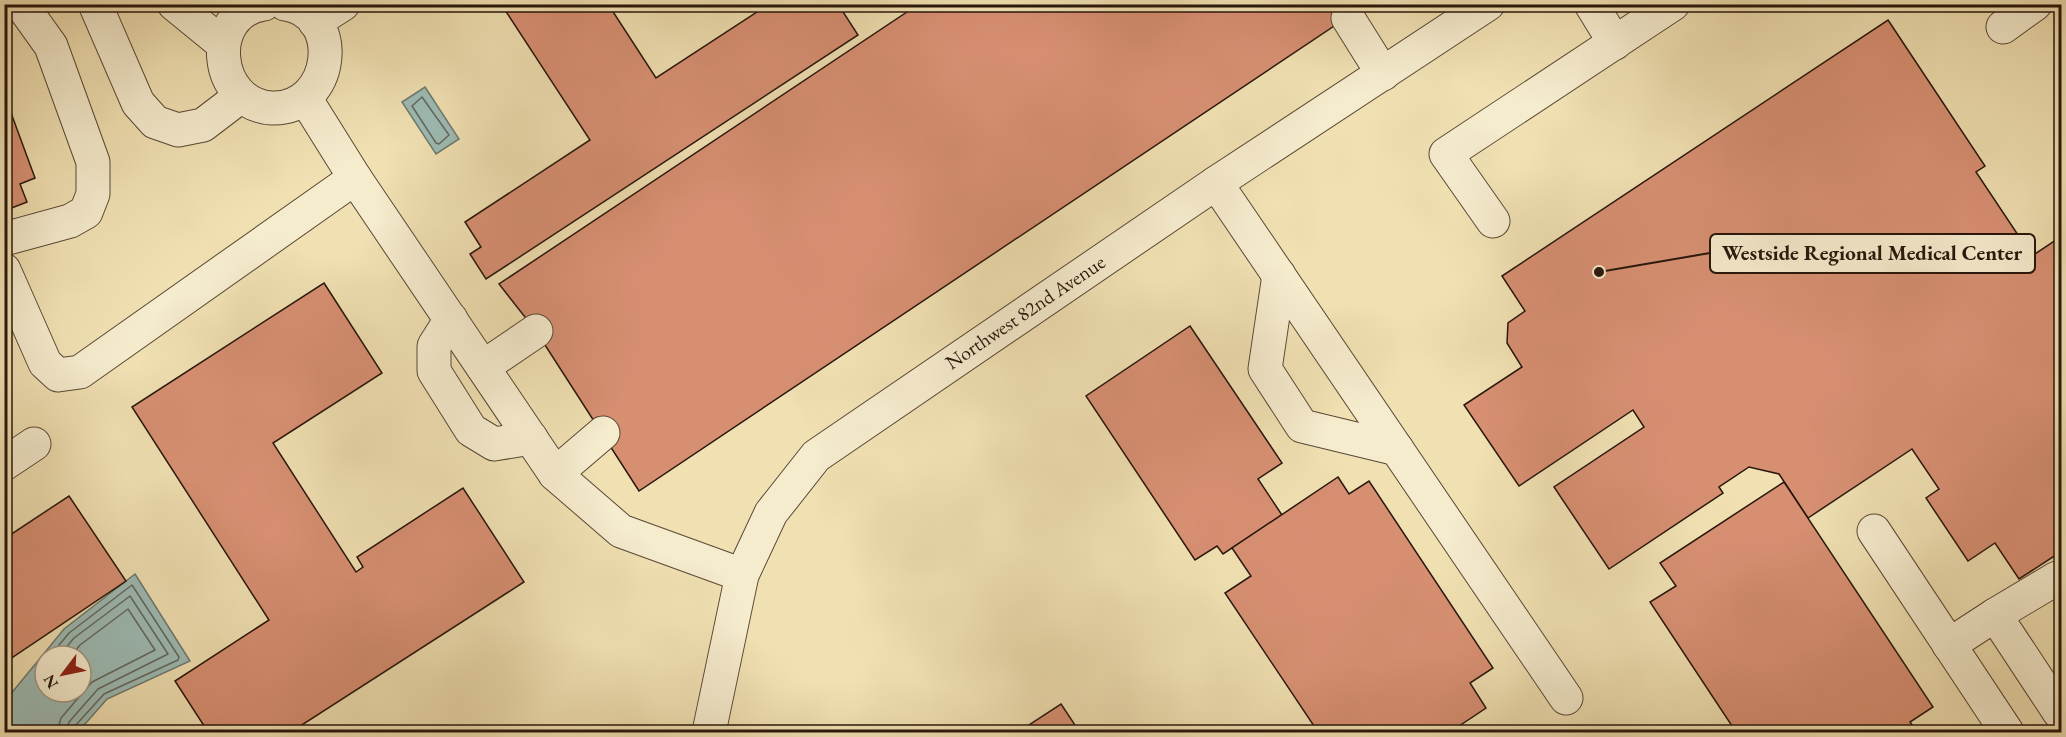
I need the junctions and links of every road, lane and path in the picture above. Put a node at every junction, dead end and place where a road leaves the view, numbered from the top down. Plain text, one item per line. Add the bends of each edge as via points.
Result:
1 (21, 4) edge
2 (95, 4) edge
3 (174, 4) edge
4 (264, 4) edge
5 (285, 4) edge
6 (343, 4) edge
7 (1488, 4) edge
8 (1591, 4) edge
9 (1673, 4) edge
10 (2035, 4) edge
11 (259, 5) edge
12 (1347, 18) dead end
13 (315, 22) junction
14 (2003, 27) dead end
15 (1615, 42) junction
16 (223, 44) junction
17 (1383, 74) junction
18 (241, 96) junction
19 (305, 98) junction
20 (356, 178) junction
21 (1216, 183) junction
22 (1493, 221) dead end
23 (4, 240) edge
24 (4, 270) edge
25 (1279, 275) junction
26 (451, 319) junction
27 (536, 331) dead end
28 (483, 367) junction
29 (603, 432) dead end
30 (531, 438) junction
31 (34, 444) dead end
32 (1396, 449) junction
33 (4, 464) edge
34 (555, 474) junction
35 (1874, 531) dead end
36 (742, 575) junction
37 (2061, 585) edge
38 (1995, 615) junction
39 (1949, 645) junction
40 (1566, 698) dead end
41 (2059, 712) dead end
42 (709, 732) edge
43 (2007, 732) edge

1 - 23 street via 51,46 93,162 93,194 86,212 70,221
2 - 18 street via 138,103 155,122 178,130 203,125
3 - 16 street
4 - 11 street
5 - 13 street
6 - 13 street
7 - 17 street, Northwest 82nd Avenue
8 - 15 street
9 - 15 street
10 - 14 street
11 - 16 street via 236,20
12 - 17 street
13 - 19 street via 322,34 326,62 315,88
15 - 22 street via 1446,154
16 - 18 street via 225,73
17 - 21 street, Northwest 82nd Avenue
18 - 19 street via 256,105 273,108
19 - 20 street
20 - 24 street via 80,372 58,375 45,363
20 - 26 street
21 - 25 street
21 - 36 street, Northwest 82nd Avenue via 816,456 771,513
25 - 32 street
25 - 32 street via 1265,369 1302,426
26 - 28 street
26 - 30 street via 434,346 434,371 471,430 494,444
27 - 28 street
28 - 30 street
29 - 34 street
30 - 34 street
31 - 33 street
32 - 40 street
34 - 36 street via 621,531
35 - 39 street
36 - 42 street, Northwest 82nd Avenue
37 - 38 street via 2057,578
38 - 39 street
38 - 41 street
39 - 43 street

